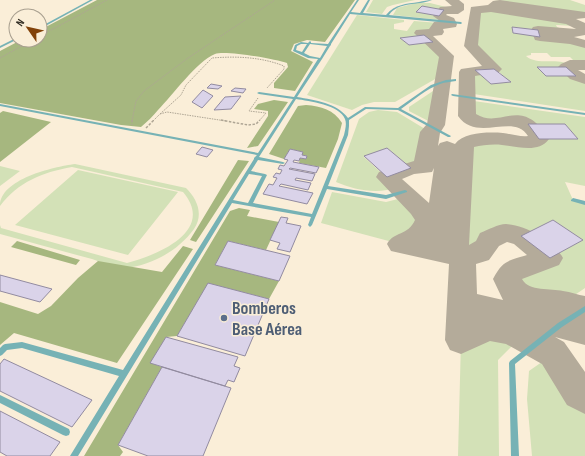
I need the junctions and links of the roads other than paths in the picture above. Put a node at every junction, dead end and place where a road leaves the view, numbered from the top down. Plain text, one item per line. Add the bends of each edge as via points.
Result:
1 (92, 0) edge
2 (358, 0) edge
3 (368, 0) edge
4 (431, 0) edge
5 (350, 13) junction
6 (361, 14) junction
7 (387, 16) junction
8 (461, 23) dead end
9 (48, 24) edge
10 (310, 42) junction
11 (330, 45) junction
12 (302, 54) junction
13 (321, 59) junction
14 (455, 80) dead end
15 (260, 94) road end
16 (454, 95) dead end
17 (295, 99) junction
18 (0, 105) edge
19 (5, 106) junction
20 (0, 109) edge
21 (399, 109) junction
22 (585, 114) edge
23 (346, 120) junction
24 (448, 136) dead end
25 (258, 156) junction
26 (282, 163) dead end
27 (248, 172) junction
28 (326, 187) junction
29 (405, 191) dead end
30 (573, 200) dead end
31 (230, 201) junction
32 (585, 203) edge
33 (250, 204) junction
34 (314, 216) junction
35 (310, 225) dead end
36 (585, 309) edge
37 (0, 353) edge
38 (124, 374) junction
39 (0, 399) edge
40 (66, 432) dead end
41 (74, 456) edge
42 (515, 456) edge

1 - 9 lane
2 - 5 lane
3 - 6 lane
4 - 7 lane via 396,5
5 - 6 lane
5 - 11 lane
6 - 7 lane
7 - 8 lane
10 - 11 lane
10 - 12 lane
10 - 12 lane via 296,45 294,50
11 - 13 lane
12 - 13 lane
13 - 17 lane
14 - 21 lane via 442,80 434,84
15 - 17 lane
16 - 22 lane
17 - 23 lane via 334,108 346,116
17 - 25 lane
18 - 19 lane
19 - 20 lane
19 - 25 lane
21 - 23 lane via 365,108
21 - 24 lane
23 - 28 lane via 346,135
25 - 26 lane
25 - 27 lane
27 - 31 lane
27 - 33 lane via 266,175
28 - 29 lane via 386,197
28 - 34 lane
30 - 32 lane
31 - 33 lane
31 - 38 lane
33 - 34 lane
34 - 35 lane
36 - 42 lane via 560,325 512,363
37 - 38 lane via 5,347 22,345
38 - 41 lane
39 - 40 lane

